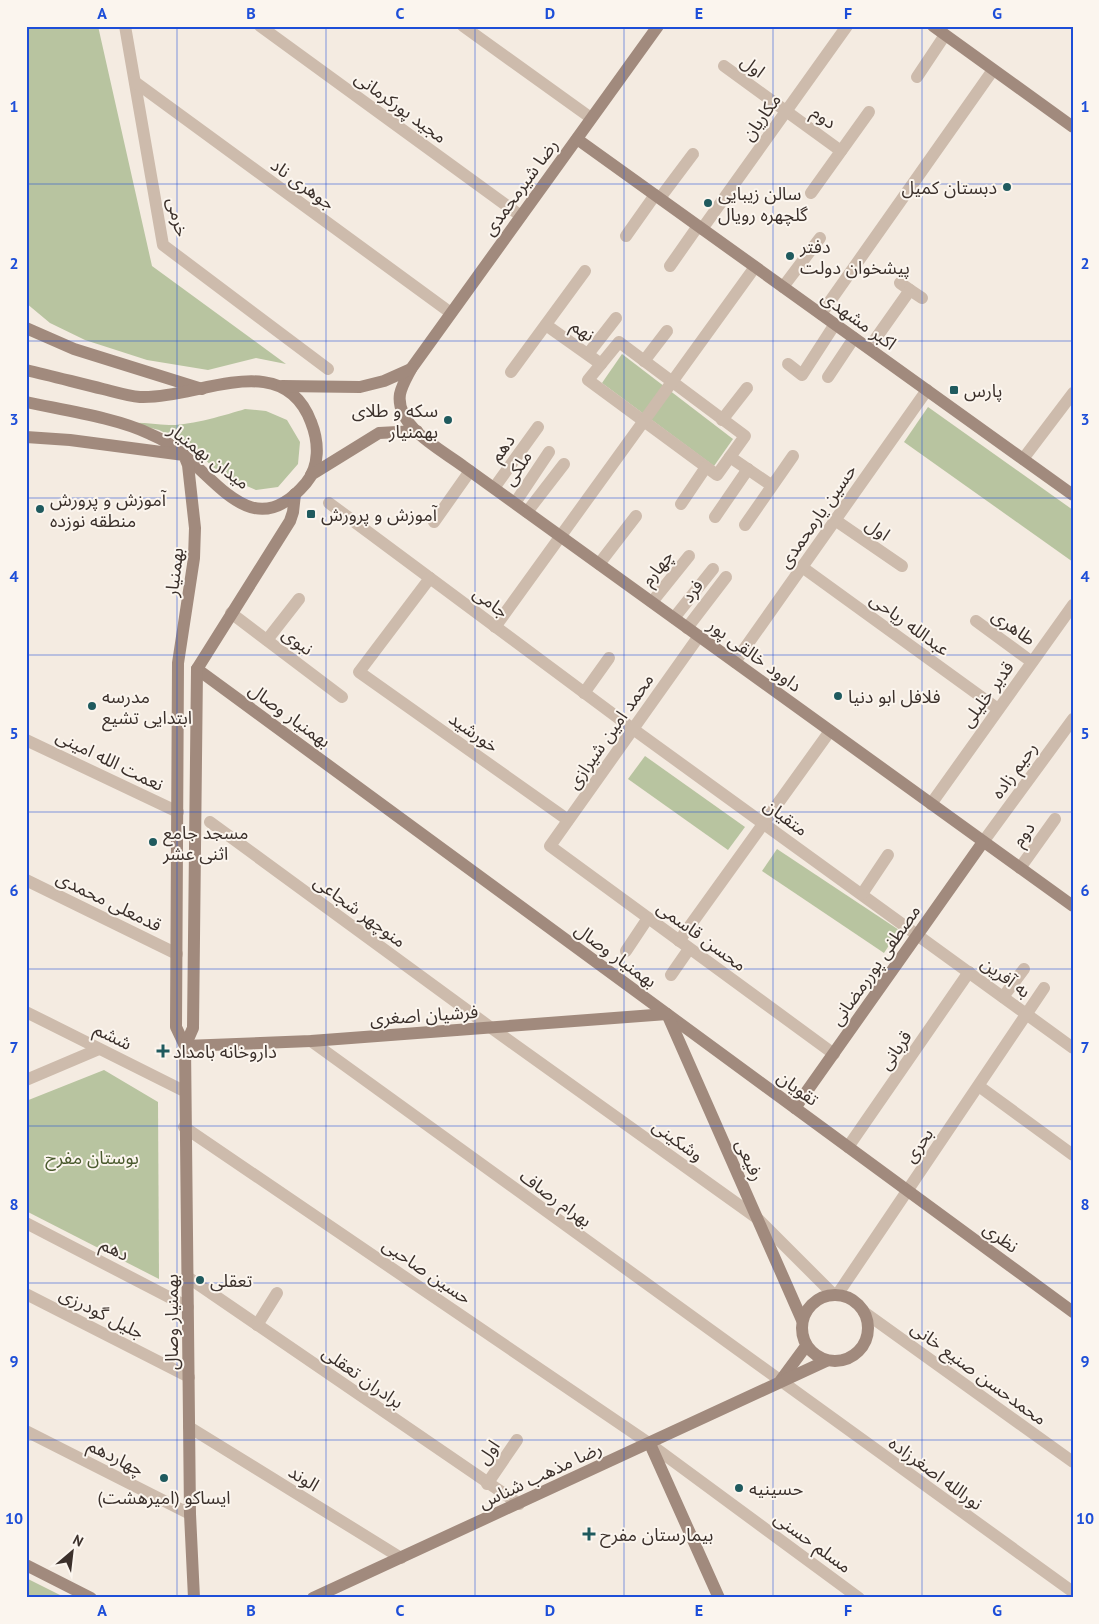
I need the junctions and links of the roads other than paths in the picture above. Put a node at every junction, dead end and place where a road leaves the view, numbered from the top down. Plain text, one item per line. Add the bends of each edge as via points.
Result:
1 (125, 26) edge
2 (260, 26) edge
3 (463, 26) edge
4 (658, 26) edge
5 (847, 26) edge
6 (933, 26) edge
7 (945, 35) junction
8 (724, 66) dead end
9 (993, 70) junction
10 (917, 77) dead end
11 (135, 82) junction
12 (786, 112) junction
13 (869, 112) dead end
14 (592, 118) junction
15 (1073, 127) edge
16 (577, 139) junction
17 (841, 151) junction
18 (693, 154) dead end
19 (811, 193) dead end
20 (657, 196) junction
21 (521, 216) junction
22 (700, 227) junction
23 (626, 236) dead end
24 (820, 238) dead end
25 (670, 266) dead end
26 (755, 267) junction
27 (585, 271) dead end
28 (783, 287) junction
29 (922, 298) dead end
30 (451, 313) junction
31 (821, 314) junction
32 (616, 318) dead end
33 (835, 324) junction
34 (546, 325) junction
35 (26, 328) edge
36 (667, 331) dead end
37 (854, 338) junction
38 (869, 348) junction
39 (588, 354) junction
40 (644, 361) junction
41 (601, 364) junction
42 (788, 364) dead end
43 (328, 369) dead end
44 (411, 369) junction
45 (26, 370) edge
46 (512, 372) dead end
47 (828, 377) dead end
48 (672, 382) junction
49 (281, 386) junction
50 (747, 388) dead end
51 (202, 389) junction
52 (927, 390) junction
53 (1073, 393) edge
54 (26, 402) edge
55 (722, 420) junction
56 (643, 423) junction
57 (538, 427) dead end
58 (417, 431) junction
59 (26, 437) edge
60 (549, 452) dead end
61 (184, 455) junction
62 (793, 456) dead end
63 (730, 457) junction
64 (1023, 459) junction
65 (564, 464) dead end
66 (706, 467) junction
67 (748, 469) junction
68 (470, 471) junction
69 (311, 476) junction
70 (770, 485) junction
71 (494, 488) junction
72 (295, 494) junction
73 (1073, 495) edge
74 (515, 503) junction
75 (329, 504) dead end
76 (681, 504) dead end
77 (527, 512) junction
78 (636, 516) dead end
79 (715, 517) dead end
80 (835, 520) junction
81 (434, 522) dead end
82 (745, 525) dead end
83 (561, 537) junction
84 (689, 556) dead end
85 (599, 564) junction
86 (902, 566) dead end
87 (802, 567) junction
88 (713, 570) dead end
89 (726, 576) dead end
90 (430, 578) junction
91 (300, 599) dead end
92 (652, 602) junction
93 (1073, 605) edge
94 (231, 613) junction
95 (674, 618) junction
96 (976, 621) dead end
97 (495, 627) junction
98 (687, 628) junction
99 (699, 636) junction
100 (268, 640) junction
101 (609, 658) dead end
102 (735, 662) junction
103 (1032, 662) junction
104 (178, 663) joint
105 (197, 668) junction
106 (584, 693) junction
107 (342, 697) dead end
108 (998, 709) junction
109 (1073, 719) edge
110 (633, 729) junction
111 (830, 731) junction
112 (26, 740) edge
113 (930, 804) junction
114 (178, 812) junction
115 (1055, 819) dead end
116 (568, 820) junction
117 (210, 822) dead end
118 (763, 823) junction
119 (983, 842) junction
120 (550, 846) joint
121 (888, 855) dead end
122 (1020, 868) junction
123 (26, 880) edge
124 (862, 894) junction
125 (1073, 906) edge
126 (648, 918) junction
127 (918, 934) junction
128 (684, 945) junction
129 (626, 951) dead end
130 (177, 954) junction
131 (1024, 969) dead end
132 (970, 972) junction
133 (671, 975) dead end
134 (1044, 988) dead end
135 (1004, 997) junction
136 (26, 1012) edge
137 (667, 1014) junction
138 (1026, 1014) junction
139 (490, 1027) junction
140 (311, 1041) junction
141 (185, 1046) junction
142 (1073, 1048) edge
143 (99, 1049) junction
144 (834, 1054) junction
145 (26, 1080) edge
146 (980, 1087) junction
147 (184, 1091) junction
148 (795, 1108) junction
149 (184, 1127) junction
150 (848, 1147) junction
151 (1073, 1155) edge
152 (908, 1191) junction
153 (757, 1218) junction
154 (26, 1223) edge
155 (189, 1278) junction
156 (277, 1293) dead end
157 (26, 1294) edge
158 (836, 1295) junction
159 (188, 1307) junction
160 (864, 1312) junction
161 (1073, 1312) edge
162 (802, 1320) junction
163 (257, 1325) junction
164 (806, 1346) junction
165 (826, 1361) junction
166 (189, 1377) junction
167 (780, 1382) junction
168 (190, 1428) junction
169 (26, 1431) edge
170 (517, 1440) dead end
171 (650, 1444) junction
172 (1073, 1462) edge
173 (487, 1484) junction
174 (518, 1504) junction
175 (190, 1514) junction
176 (401, 1558) junction
177 (26, 1565) edge
178 (1073, 1592) edge
179 (92, 1598) edge
180 (194, 1598) edge
181 (313, 1598) edge
182 (719, 1598) edge
183 (859, 1598) edge

1 - 11 street, خرمی
2 - 21 street, مجید پورکرمانی
3 - 14 street
4 - 14 street, رضا شیرمحمدی
5 - 12 street, مکاریان
6 - 7 street
7 - 9 street
7 - 10 street
8 - 12 street, اول
9 - 15 street
9 - 31 street
11 - 30 street, جوهری ناد
11 - 43 street, خرمی via 163,245
12 - 17 street, دوم
12 - 22 street, مکاریان
13 - 17 street, دوم
14 - 16 street, رضا شیرمحمدی
16 - 20 street, اکبر مشهدی
16 - 21 street, رضا شیرمحمدی
17 - 19 street, دوم
18 - 20 street
20 - 22 street, اکبر مشهدی
20 - 23 street
21 - 30 street, رضا شیرمحمدی
22 - 25 street, مکاریان
22 - 26 street, اکبر مشهدی
24 - 28 street
26 - 28 street, اکبر مشهدی
26 - 48 street
27 - 34 street
28 - 31 street, اکبر مشهدی
29 - 38 street via 905,287
30 - 44 street, رضا شیرمحمدی
31 - 33 street, اکبر مشهدی
32 - 39 street
33 - 37 street, اکبر مشهدی
33 - 42 street via 802,375
34 - 39 street, نهم
34 - 46 street
35 - 51 street via 74,349
36 - 40 street
37 - 38 street, اکبر مشهدی
37 - 47 street
38 - 52 street, اکبر مشهدی
39 - 41 street, نهم
40 - 41 street via 619,342
40 - 48 street
41 - 56 street via 588,380
44 - 49 street via 360,387
44 - 58 street, رضا شیرمحمدی via 400,395 403,414
45 - 51 street, میدان بهمنیار via 138,397 160,397
48 - 55 street
48 - 56 street
49 - 51 street, میدان بهمنیار via 265,381 247,381
49 - 69 street, میدان بهمنیار via 306,407 316,433 317,454
50 - 55 street
52 - 64 street, اکبر مشهدی
52 - 80 street, حسین یارمحمدی
53 - 64 street
54 - 61 street, میدان بهمنیار via 150,433
55 - 63 street via 745,436
56 - 66 street
56 - 83 street
57 - 71 street, دهم
58 - 68 street, داوود خالقی پور
58 - 69 street via 379,433
59 - 61 street
60 - 74 street, ملکی
61 - 72 street, میدان بهمنیار via 236,502 252,508 271,507
61 - 104 street, بهمنیار via 194,510 194,558
62 - 70 street
63 - 66 street via 717,475
63 - 67 street
64 - 73 street, اکبر مشهدی
65 - 77 street
66 - 76 street
67 - 70 street
67 - 79 street
68 - 71 street, داوود خالقی پور
68 - 81 street
69 - 72 street, میدان بهمنیار
70 - 82 street
71 - 74 street, داوود خالقی پور
72 - 94 street via 290,521
74 - 77 street, داوود خالقی پور
75 - 90 street, جامی
77 - 83 street, داوود خالقی پور
78 - 85 street
80 - 86 street, اول
80 - 87 street, حسین یارمحمدی
83 - 85 street, داوود خالقی پور
83 - 97 street
84 - 92 street, چهارم
85 - 92 street, داوود خالقی پور
87 - 102 street, حسین یارمحمدی
87 - 108 street, عبدالله ریاحی
88 - 95 street
89 - 98 street, فرد
90 - 97 street, جامی
90 - 116 street, خورشید via 359,672
91 - 100 street
92 - 95 street, داوود خالقی پور
93 - 103 street, قدیر خلیلی
94 - 100 street, نبوی
94 - 105 street
95 - 98 street, داوود خالقی پور
96 - 103 street, طاهری
97 - 106 street, جامی
98 - 99 street, داوود خالقی پور
99 - 102 street, داوود خالقی پور
99 - 110 street, محمد امین شیرازی
100 - 107 street, نبوی
101 - 106 street
102 - 111 street, داوود خالقی پور
103 - 108 street, قدیر خلیلی
104 - 114 street, بهمنیار وصال
105 - 137 street, بهمنیار وصال
105 - 141 street, بهمنیار وصال via 193,1028
106 - 110 street, جامی
108 - 113 street, قدیر خلیلی
109 - 119 street, رحیم زاده
110 - 116 street, محمد امین شیرازی
110 - 118 street, متقیان
111 - 113 street, داوود خالقی پور
111 - 118 street
112 - 114 street, نعمت الله امینی
113 - 119 street, داوود خالقی پور
114 - 130 street, بهمنیار وصال
115 - 122 street, دوم
116 - 120 street, محمد امین شیرازی
117 - 139 street, منوچهر شجاعی
118 - 124 street, متقیان
118 - 128 street
119 - 122 street, داوود خالقی پور
119 - 127 street, مصطفی پوررمضانی
120 - 126 street, محسن قاسمی
121 - 124 street
122 - 125 street, داوود خالقی پور
123 - 130 street, قدمعلی محمدی
124 - 127 street, متقیان
126 - 128 street, محسن قاسمی
126 - 129 street
127 - 132 street, به آفرین
127 - 144 street, مصطفی پوررمضانی
128 - 133 street
128 - 144 street, محسن قاسمی
130 - 141 street, بهمنیار وصال via 176,1027
131 - 135 street
132 - 135 street, به آفرین
132 - 150 street, قربانی
134 - 138 street, بحری
135 - 138 street, به آفرین
136 - 143 street, ششم
137 - 139 street, فرشیان اصغری
137 - 148 street, تقویان
137 - 153 street, رفیعی
138 - 142 street, به آفرین
138 - 146 street, بحری
139 - 140 street, فرشیان اصغری
139 - 153 street, وشکینی
140 - 141 street, فرشیان اصغری
140 - 167 street, بهرام رصاف
141 - 147 street, بهمنیار وصال
143 - 145 street
143 - 147 street, ششم
144 - 148 street, مصطفی پوررمضانی
146 - 151 street
146 - 152 street, بحری
147 - 149 street, بهمنیار وصال
148 - 150 street, تقویان
149 - 155 street, بهمنیار وصال
149 - 171 street, حسین صاحبی
150 - 152 street, تقویان
152 - 158 street, بحری
152 - 161 street, نظری
153 - 158 street, وشکینی
153 - 162 street, رفیعی
154 - 159 street, دهم
155 - 159 street, بهمنیار وصال
155 - 163 street, برادران تعقلی
156 - 163 street
157 - 166 street, جلیل گودرزی
158 - 160 street via 851,1299
158 - 162 street via 817,1300
159 - 166 street, بهمنیار وصال
160 - 165 street via 868,1329 864,1346 852,1358
160 - 172 street, محمدحسن صنیع خانی
162 - 164 street
163 - 173 street, برادران تعقلی
164 - 165 street
164 - 167 street, رضا مذهب شناس
165 - 167 street, رضا مذهب شناس
166 - 168 street, بهمنیار وصال
167 - 171 street, رضا مذهب شناس
167 - 178 street, نورالله اصغرزاده
168 - 175 street, بهمنیار وصال
168 - 176 street, الوند
169 - 175 street, چهاردهم
170 - 173 street, اول
171 - 174 street, رضا مذهب شناس
171 - 182 street
171 - 183 street, مسلم حسنی
173 - 174 street, برادران تعقلی
174 - 176 street, رضا مذهب شناس
175 - 180 street, بهمنیار وصال
176 - 181 street, رضا مذهب شناس
177 - 179 street

